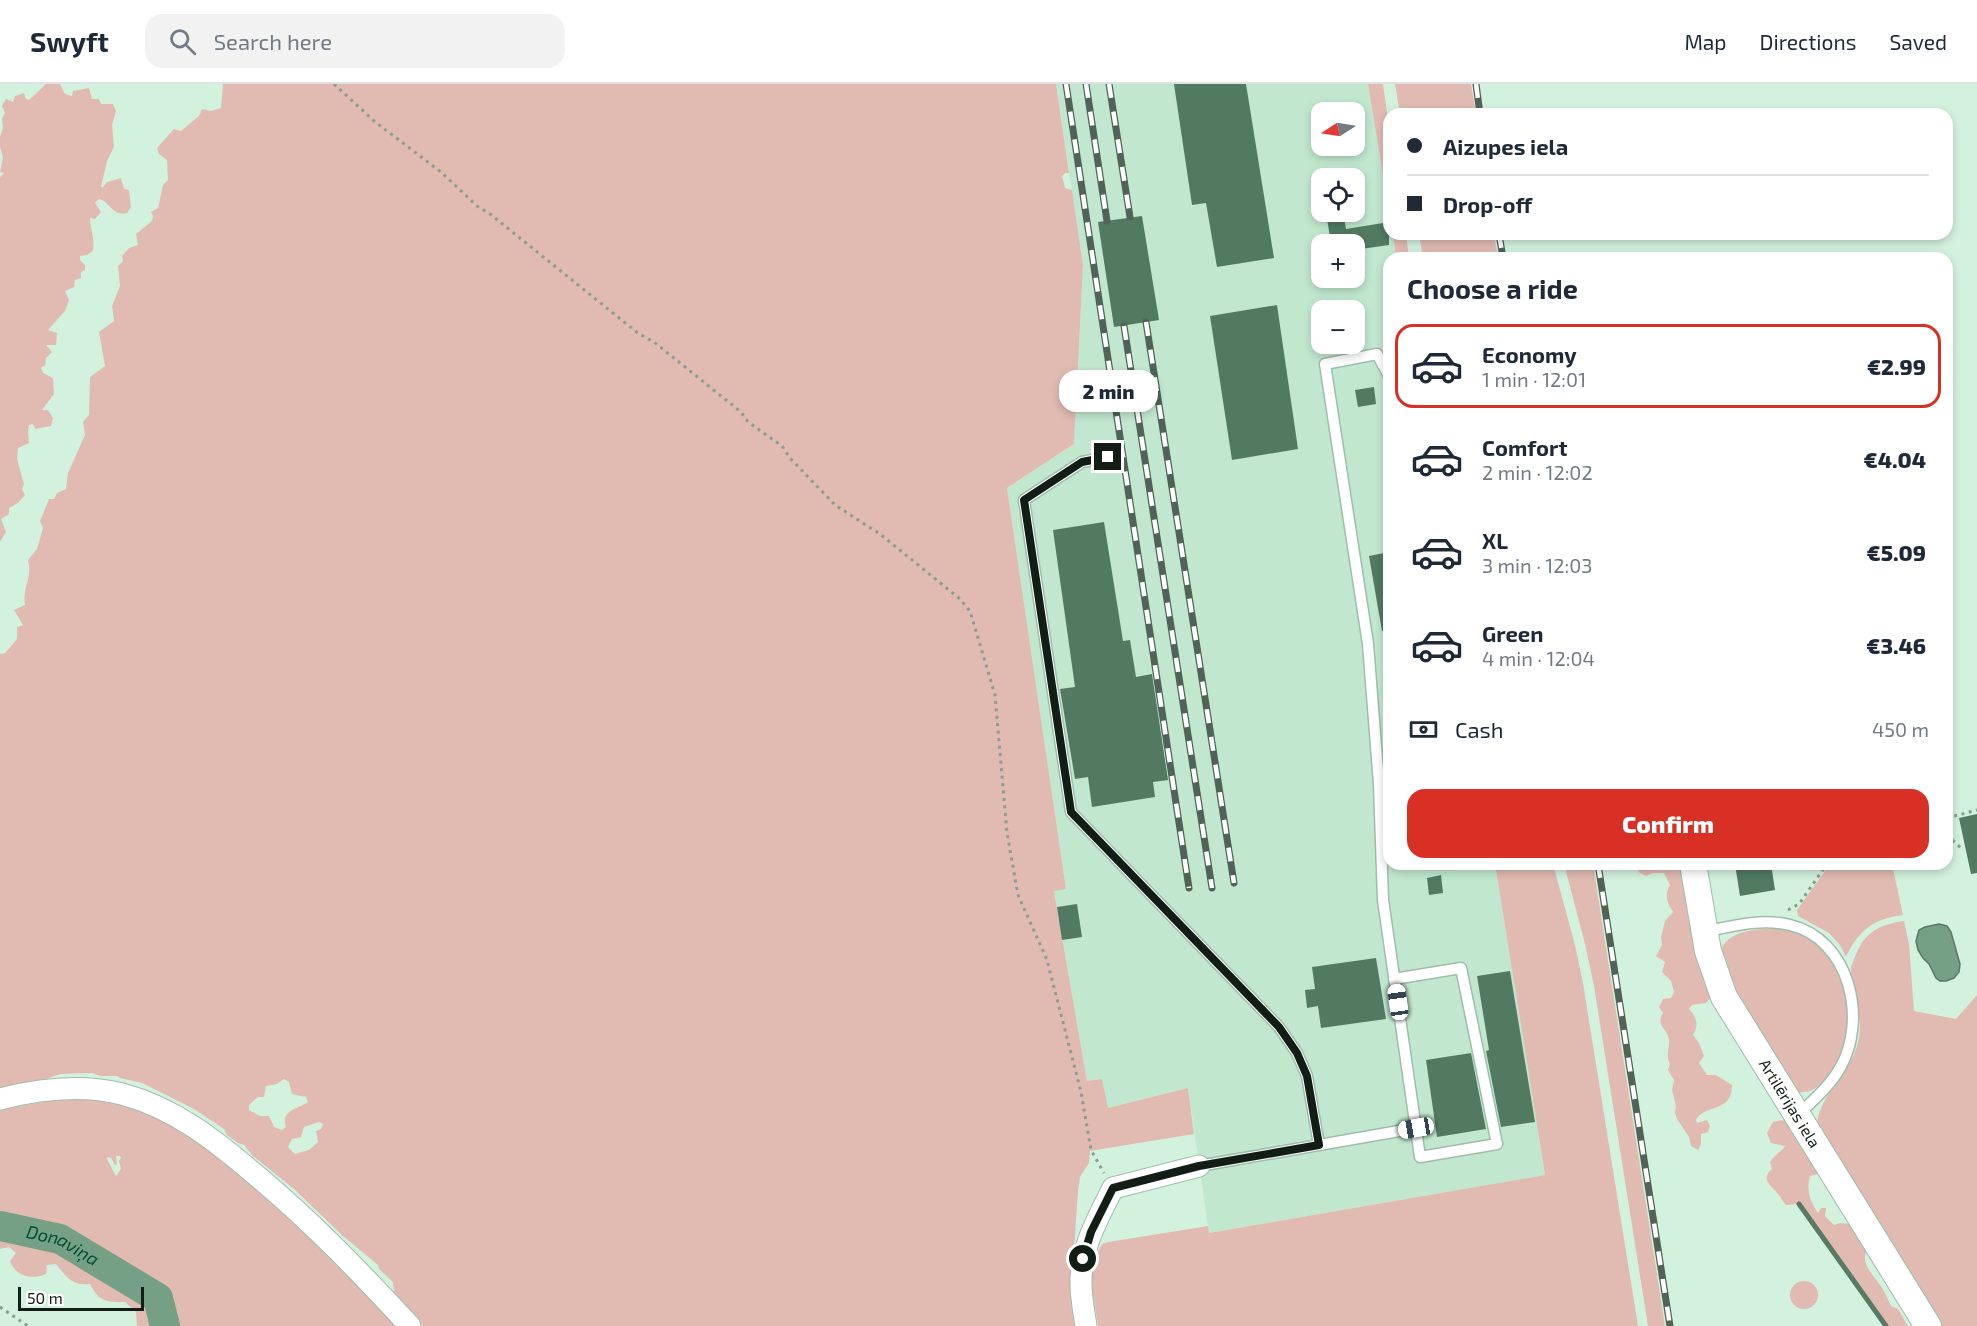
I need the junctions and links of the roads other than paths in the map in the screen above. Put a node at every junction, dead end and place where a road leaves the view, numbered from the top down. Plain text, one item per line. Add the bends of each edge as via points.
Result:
1 (1383, 365) edge
2 (1108, 457) dead end
3 (1383, 828) edge
4 (1381, 834) junction
5 (1694, 870) edge
6 (1704, 932) junction
7 (1394, 979) junction
8 (0, 1099) edge
9 (1797, 1116) junction
10 (1416, 1128) junction
11 (1319, 1145) junction
12 (1199, 1166) joint
13 (410, 1326) edge
14 (1086, 1326) edge
15 (1928, 1326) edge

1 - 4 lane via 1377,354 1325,364 1368,644
2 - 11 lane via 1082,462 1024,500 1071,812 1279,1027 1307,1076
3 - 4 lane
4 - 7 lane via 1383,900
5 - 6 street, Artilērijas iela
6 - 9 street, Artilērijas iela via 1724,997
6 - 9 lane via 1759,922 1789,924 1807,930 1834,954 1853,1006 1853,1029 1845,1059 1835,1076
7 - 10 lane
7 - 10 lane via 1461,968 1497,1144 1420,1157
8 - 13 street via 43,1090 94,1090 143,1100 173,1114 201,1131 287,1201
9 - 15 street, Artilērijas iela
10 - 11 lane
11 - 12 lane
12 - 14 street via 1113,1188 1091,1232 1082,1264

